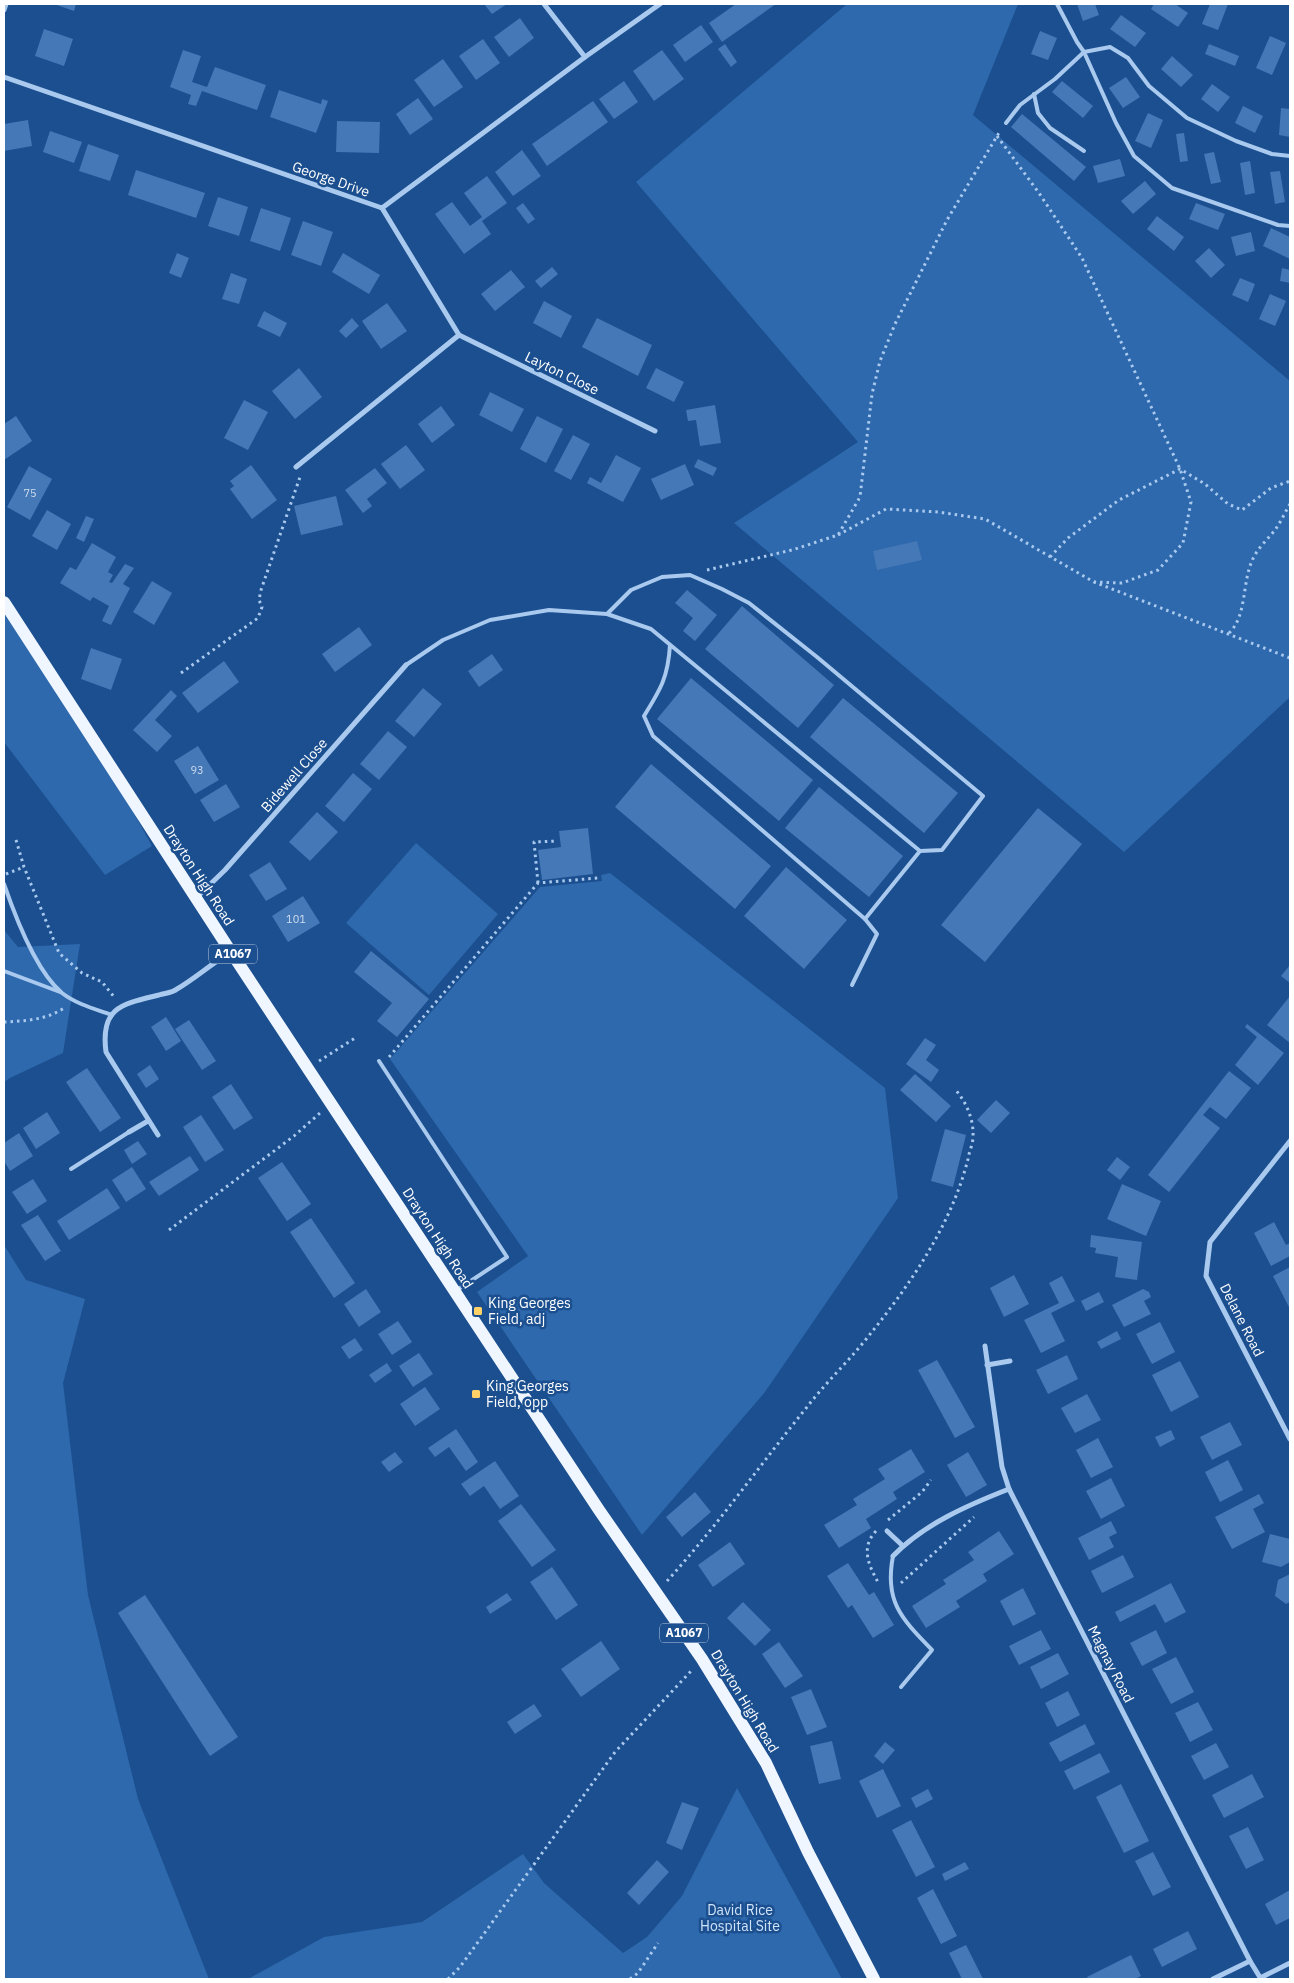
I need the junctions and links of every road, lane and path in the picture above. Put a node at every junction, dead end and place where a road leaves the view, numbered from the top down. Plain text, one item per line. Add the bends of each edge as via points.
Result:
1 (6, 4) edge
2 (544, 4) edge
3 (660, 4) edge
4 (1057, 4) edge
5 (4, 10) edge
6 (1084, 52) junction
7 (584, 57) junction
8 (4, 77) edge
9 (1034, 94) junction
10 (1006, 123) joint
11 (997, 136) junction
12 (1084, 151) dead end
13 (1290, 156) edge
14 (382, 208) junction
15 (1290, 226) edge
16 (459, 336) junction
17 (655, 431) dead end
18 (296, 468) joint
19 (1180, 469) junction
20 (1290, 481) edge
21 (1290, 504) edge
22 (838, 535) junction
23 (1050, 557) junction
24 (690, 574) junction
25 (1094, 582) junction
26 (4, 602) edge
27 (607, 614) junction
28 (1229, 633) junction
29 (670, 645) junction
30 (1290, 658) edge
31 (406, 665) joint
32 (181, 673) dead end
33 (16, 840) dead end
34 (557, 841) dead end
35 (920, 851) junction
36 (24, 867) junction
37 (4, 874) edge
38 (598, 878) dead end
39 (4, 884) edge
40 (538, 884) junction
41 (196, 898) junction
42 (865, 919) junction
43 (231, 952) junction
44 (4, 971) edge
45 (852, 986) dead end
46 (62, 992) junction
47 (75, 1000) junction
48 (119, 1007) junction
49 (112, 1015) junction
50 (4, 1022) edge
51 (355, 1038) dead end
52 (380, 1063) joint
53 (308, 1068) junction
54 (955, 1089) dead end
55 (331, 1103) junction
56 (148, 1121) junction
57 (129, 1132) joint
58 (158, 1135) dead end
59 (1290, 1141) edge
60 (71, 1169) dead end
61 (169, 1230) dead end
62 (455, 1291) junction
63 (985, 1346) dead end
64 (1010, 1361) dead end
65 (987, 1365) junction
66 (1290, 1439) edge
67 (1009, 1489) junction
68 (986, 1498) junction
69 (887, 1531) dead end
70 (903, 1546) junction
71 (894, 1556) joint
72 (891, 1592) junction
73 (657, 1593) junction
74 (702, 1659) junction
75 (901, 1687) dead end
76 (658, 1943) dead end
77 (1250, 1961) junction
78 (1290, 1963) edge
79 (448, 1979) edge
80 (630, 1979) edge
81 (874, 1979) edge
82 (1213, 1979) edge
83 (1260, 1979) edge

1 - 5 street
2 - 7 street
3 - 7 street, George Drive
4 - 6 lane
6 - 9 lane via 1067,70
6 - 13 lane via 1110,47 1128,58 1149,86 1187,118 1236,141 1272,154
6 - 15 lane via 1134,156 1172,188 1278,225
7 - 14 street, George Drive
8 - 14 street, George Drive
9 - 10 lane
9 - 12 lane via 1038,113 1050,128
10 - 11 path
11 - 19 path via 1040,193 1082,258
11 - 22 path via 938,236 880,361 872,394 860,497
14 - 16 street
16 - 17 street, Layton Close
16 - 18 street
18 - 32 path via 300,474 261,590 262,612
19 - 20 path via 1205,484 1228,504 1242,510 1271,488
19 - 23 path via 1119,500 1068,538
19 - 25 path via 1190,502 1183,543 1158,570 1122,583
21 - 28 path via 1252,559 1241,610
22 - 23 path via 886,509 938,512 985,519
22 - 24 path via 792,550
23 - 25 path
24 - 27 lane via 662,577 631,590
24 - 35 lane via 749,603 856,688 983,796 942,850
25 - 28 path
26 - 41 main road, Drayton High Road / A1067
27 - 29 lane via 651,630
27 - 31 lane via 549,610 490,620 443,640
28 - 30 path
29 - 35 lane
29 - 42 lane via 663,685 644,716 652,736
31 - 41 street, Bidewell Close via 225,870
33 - 36 path
34 - 40 path via 534,842
35 - 42 lane
36 - 37 path
36 - 48 path via 59,953 82,973 102,982
38 - 40 path
39 - 46 lane via 15,915 42,968
40 - 52 path
41 - 43 main road, Drayton High Road / A1067
42 - 45 lane via 877,934
43 - 48 street via 176,991
43 - 53 main road, Drayton High Road / A1067
44 - 46 lane
46 - 47 lane
47 - 49 lane
47 - 50 path via 57,1012 33,1021
48 - 49 street
49 - 56 street via 105,1025 106,1052
51 - 53 path
52 - 62 lane via 507,1257
53 - 55 main road, Drayton High Road / A1067
54 - 73 path via 964,1100 973,1137 961,1187 936,1236 871,1333 818,1393
55 - 61 path via 294,1136
55 - 62 main road, Drayton High Road / A1067
56 - 57 street
56 - 58 street
57 - 60 lane
59 - 66 street, Delane Road via 1210,1242 1206,1276
62 - 73 main road, Drayton High Road / A1067
63 - 65 street, Magnay Road
64 - 65 street
65 - 67 street, Magnay Road via 1002,1466
67 - 68 street
67 - 77 street, Magnay Road
68 - 70 street via 933,1525
68 - 72 path via 980,1512
69 - 70 street
70 - 71 street
71 - 72 lane
72 - 75 lane via 897,1609 932,1650
73 - 74 main road, Drayton High Road / A1067
74 - 79 path via 615,1752 460,1967
74 - 81 main road, Drayton High Road / A1067 via 766,1764
76 - 80 path via 638,1973
77 - 82 street
77 - 83 street, Magnay Road
78 - 83 street

